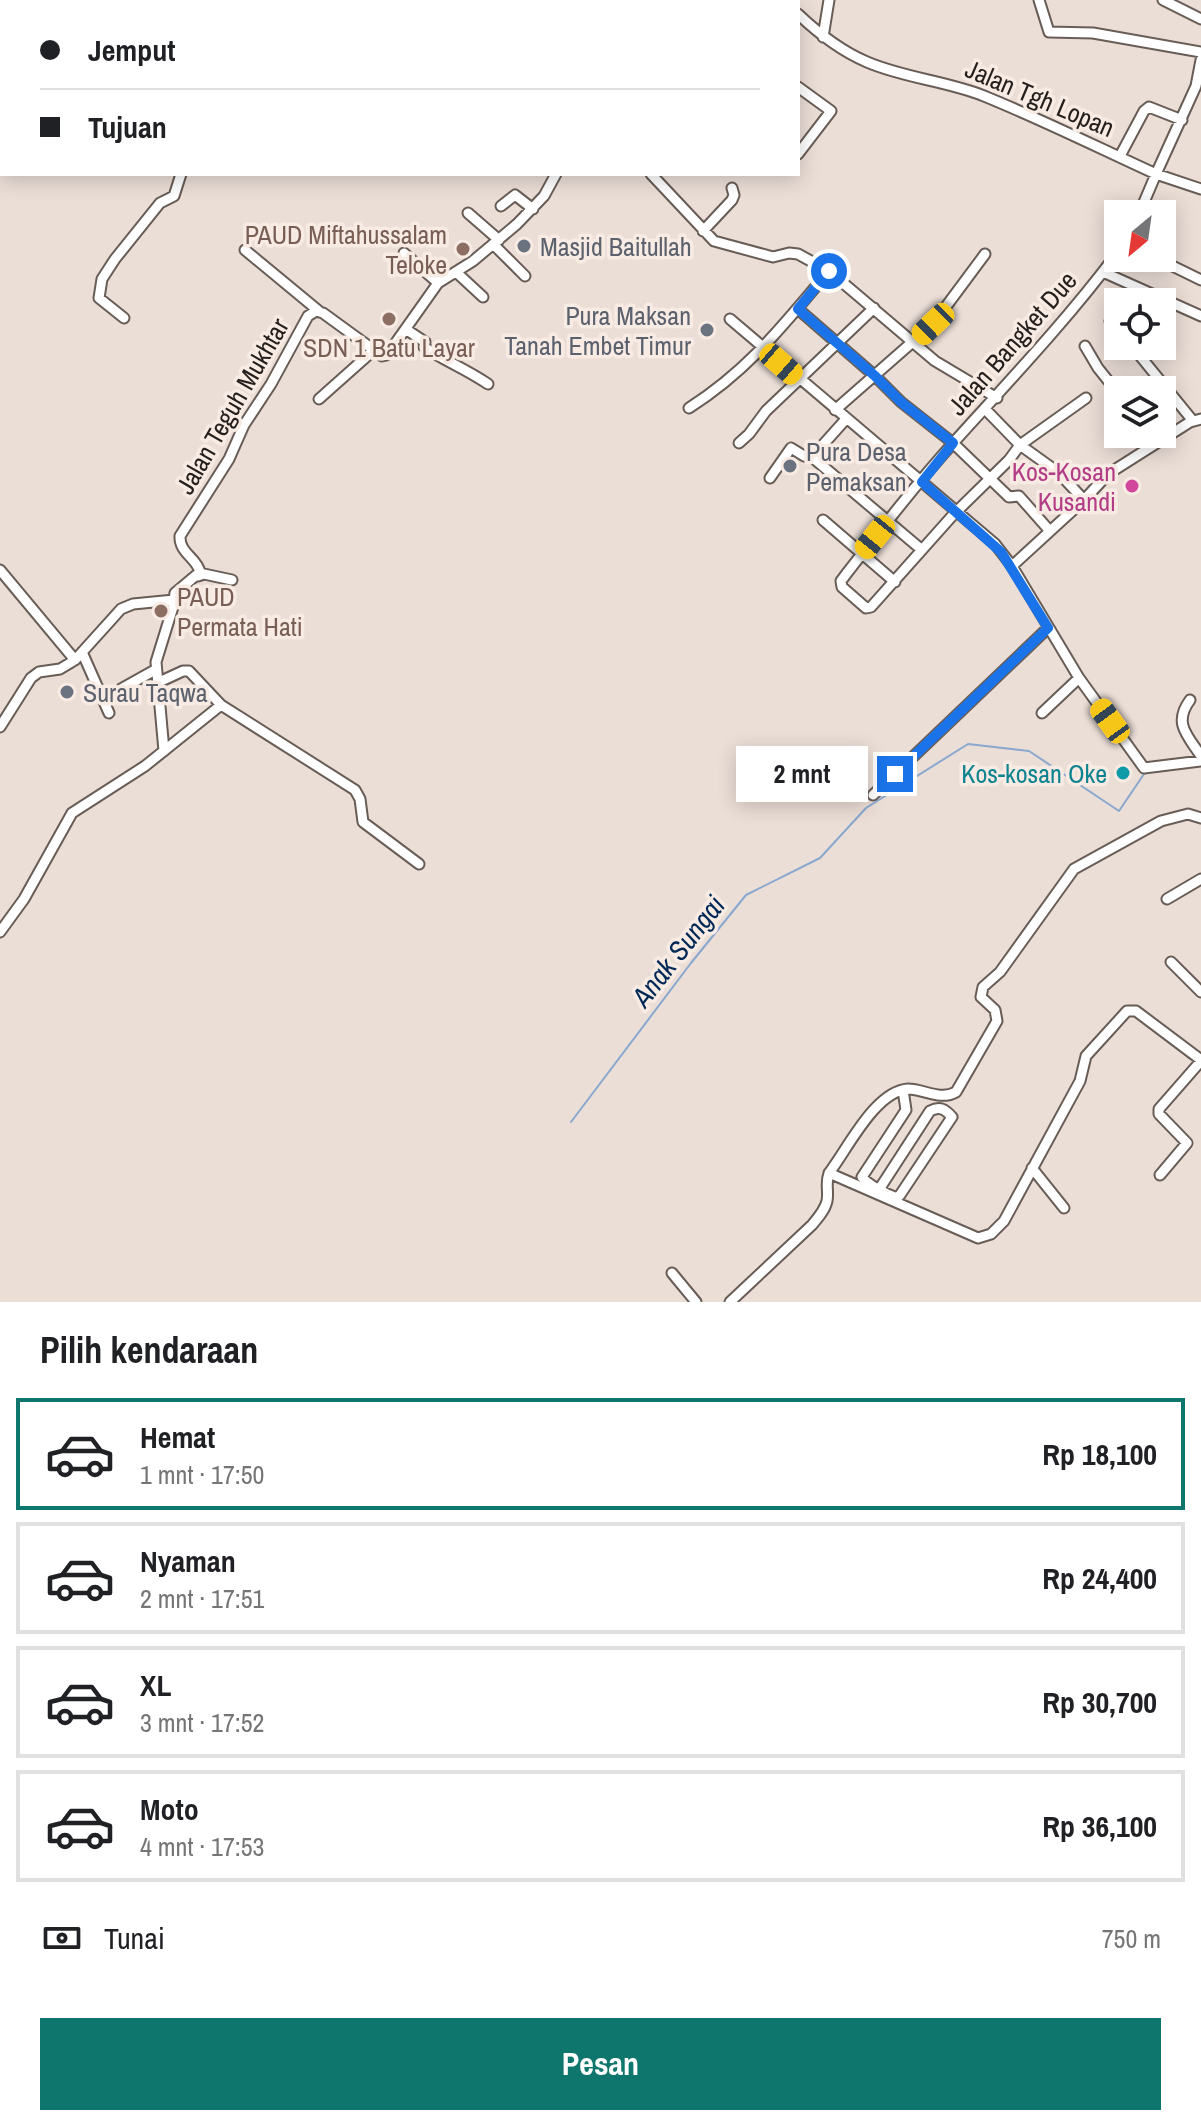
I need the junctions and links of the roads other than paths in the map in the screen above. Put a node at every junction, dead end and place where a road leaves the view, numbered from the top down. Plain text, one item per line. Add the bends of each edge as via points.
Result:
1 (829, 0) edge
2 (1039, 0) edge
3 (1163, 0) edge
4 (800, 16) edge
5 (1201, 19) edge
6 (823, 37) junction
7 (1201, 52) edge
8 (1201, 60) edge
9 (1201, 66) edge
10 (800, 88) edge
11 (1182, 120) junction
12 (800, 151) edge
13 (1120, 156) junction
14 (1156, 174) junction
15 (180, 176) edge
16 (555, 176) edge
17 (653, 176) edge
18 (732, 188) dead end
19 (1201, 189) edge
20 (1145, 200) edge
21 (501, 206) dead end
22 (533, 209) junction
23 (468, 213) dead end
24 (703, 231) junction
25 (496, 242) junction
26 (245, 250) dead end
27 (404, 253) dead end
28 (985, 254) dead end
29 (1176, 268) edge
30 (829, 271) junction
31 (456, 272) junction
32 (1103, 272) joint
33 (525, 276) dead end
34 (1201, 280) edge
35 (438, 283) junction
36 (483, 297) dead end
37 (874, 308) junction
38 (798, 309) junction
39 (320, 312) junction
40 (1201, 316) edge
41 (124, 318) dead end
42 (730, 319) dead end
43 (407, 330) junction
44 (838, 344) junction
45 (913, 344) junction
46 (1085, 346) dead end
47 (763, 349) junction
48 (374, 350) junction
49 (1144, 360) edge
50 (875, 376) junction
51 (1104, 376) edge
52 (800, 380) junction
53 (488, 384) dead end
54 (997, 398) junction
55 (1086, 398) dead end
56 (319, 399) dead end
57 (689, 408) dead end
58 (985, 409) junction
59 (835, 410) junction
60 (846, 419) junction
61 (1197, 420) edge
62 (1176, 431) edge
63 (739, 443) dead end
64 (953, 443) junction
65 (1020, 445) junction
66 (1147, 448) edge
67 (812, 457) junction
68 (770, 478) dead end
69 (990, 478) junction
70 (922, 482) junction
71 (1084, 500) junction
72 (957, 511) junction
73 (823, 520) dead end
74 (888, 521) junction
75 (1049, 530) junction
76 (922, 550) junction
77 (862, 554) junction
78 (1012, 566) junction
79 (0, 570) edge
80 (198, 576) junction
81 (232, 580) dead end
82 (895, 582) junction
83 (174, 597) junction
84 (1048, 628) junction
85 (78, 656) junction
86 (155, 670) junction
87 (1079, 678) junction
88 (157, 683) junction
89 (121, 689) dead end
90 (1190, 700) dead end
91 (221, 705) junction
92 (109, 713) dead end
93 (1042, 713) dead end
94 (0, 727) edge
95 (164, 751) junction
96 (1200, 757) edge
97 (873, 795) dead end
98 (1201, 818) edge
99 (419, 864) dead end
100 (1201, 879) edge
101 (1167, 899) dead end
102 (0, 932) edge
103 (1171, 962) dead end
104 (1201, 992) edge
105 (1201, 1061) edge
106 (903, 1090) junction
107 (1032, 1168) junction
108 (829, 1173) junction
109 (1160, 1175) dead end
110 (880, 1188) junction
111 (1064, 1208) dead end
112 (672, 1273) dead end
113 (696, 1302) edge
114 (730, 1302) edge

1 - 6 street
2 - 7 street via 1049,32 1093,33
3 - 5 street
4 - 6 street, Jalan Tgh Lopan
6 - 13 street, Jalan Tgh Lopan via 870,63 982,95
8 - 9 street
9 - 11 street
10 - 12 street via 831,110
11 - 13 street via 1149,107
11 - 14 street
13 - 14 street, Jalan Tgh Lopan
14 - 19 street, Jalan Tgh Lopan
14 - 20 street
15 - 41 street via 174,196 157,206 102,279 99,298
16 - 22 street
17 - 24 street
18 - 24 street via 732,200
21 - 22 street via 515,195
22 - 25 street
23 - 25 street
24 - 30 street via 718,243 773,257 798,254
25 - 31 street
25 - 33 street
26 - 39 street
27 - 35 street
28 - 45 street
29 - 34 street
30 - 37 street
30 - 38 street
31 - 35 street
31 - 36 street
32 - 40 street
32 - 54 street, Jalan Bangket Due
35 - 43 street
37 - 44 street
37 - 45 street
38 - 44 street
38 - 47 street
39 - 48 street, Jalan Teguh Mukhtar
39 - 80 street, Jalan Teguh Mukhtar via 308,316 180,536 181,547 200,569
42 - 47 street
43 - 48 street via 387,355
43 - 53 street via 425,342 424,347
44 - 50 street
44 - 52 street
45 - 50 street
45 - 54 street
46 - 51 street
47 - 52 street
47 - 57 street via 729,382
48 - 56 street
49 - 61 street
50 - 59 street
50 - 64 street
52 - 59 street
52 - 63 street
54 - 58 street, Jalan Bangket Due
55 - 65 street
58 - 64 street, Jalan Bangket Due
58 - 65 street
59 - 60 street
60 - 67 street
60 - 70 street
61 - 62 street
64 - 69 street
64 - 70 street, Jalan Bangket Due
65 - 69 street
65 - 71 street via 1059,473
66 - 71 street via 1108,474
67 - 68 street via 791,448
67 - 74 street
69 - 72 street
69 - 75 street via 1009,497 1019,496
70 - 72 street
70 - 74 street, Jalan Bangket Due
71 - 75 street
72 - 76 street
72 - 78 street
73 - 77 street
74 - 76 street
74 - 77 street, Jalan Bangket Due
75 - 78 street
76 - 82 street
77 - 82 street
77 - 82 street, Jalan Bangket Due via 841,581 864,607 871,607
78 - 84 street
79 - 85 street
80 - 81 street
80 - 83 street
83 - 85 street via 121,609
83 - 86 street
84 - 87 street
84 - 97 street
85 - 92 street via 91,667
85 - 94 street via 60,669 31,678
86 - 88 street
86 - 89 street
87 - 93 street
87 - 96 street via 1146,769
88 - 91 street via 186,670
88 - 95 street
90 - 96 street via 1181,722
91 - 95 street
91 - 99 street via 355,790 363,822
95 - 102 street via 72,813
98 - 106 street via 1188,814 1161,821 1074,869 1000,972 983,987 981,997 995,1010 997,1021 956,1092 945,1096
100 - 101 street
103 - 104 street
105 - 107 street via 1136,1011 1127,1011 1086,1056 1080,1081
105 - 109 street via 1159,1109 1187,1143
106 - 108 street via 883,1100
106 - 110 street via 906,1110 862,1177
107 - 108 street via 1002,1225 981,1238
107 - 111 street
108 - 114 street via 822,1212
110 - 110 street via 930,1111 946,1109 952,1117 900,1195
112 - 113 street

